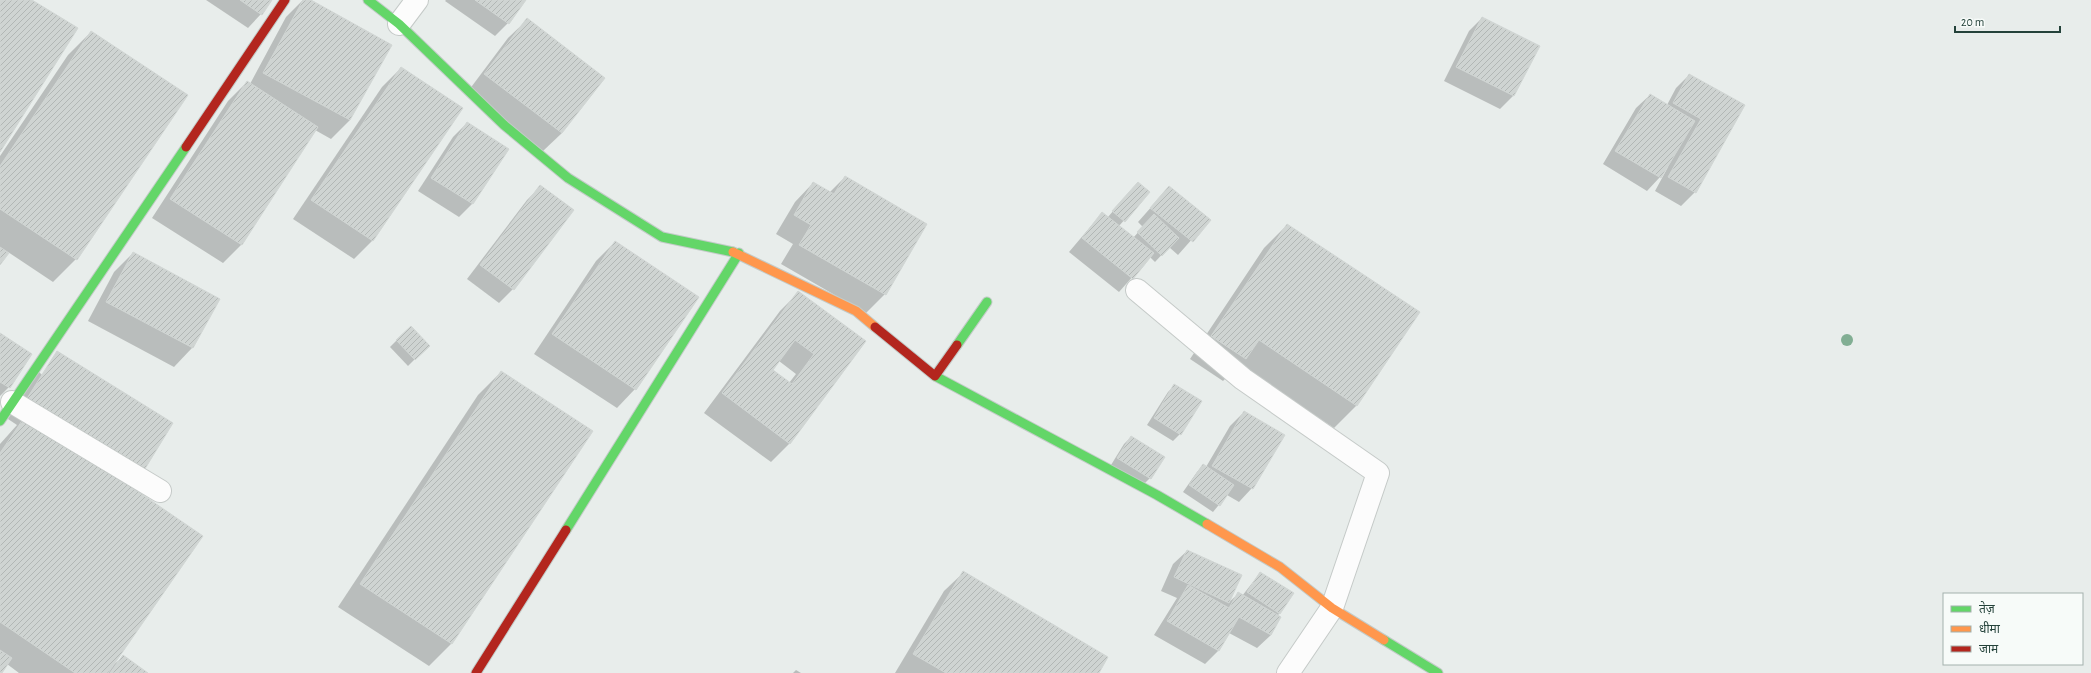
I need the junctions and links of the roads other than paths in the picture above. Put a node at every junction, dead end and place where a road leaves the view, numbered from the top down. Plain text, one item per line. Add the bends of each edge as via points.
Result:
1 (285, 0) edge
2 (368, 0) edge
3 (417, 0) edge
4 (399, 24) junction
5 (739, 253) junction
6 (1137, 290) dead end
7 (987, 302) dead end
8 (935, 376) junction
9 (12, 402) junction
10 (0, 422) edge
11 (160, 491) dead end
12 (1332, 608) junction
13 (476, 673) edge
14 (1288, 673) edge
15 (1438, 673) edge

1 - 9 street
2 - 4 street
3 - 4 street
4 - 5 street via 504,125 568,178 662,237
5 - 8 street via 856,310
5 - 13 street
6 - 12 street via 1243,379 1378,473
7 - 8 street
8 - 12 street via 1164,499 1280,567
9 - 10 street
9 - 11 street
12 - 14 street
12 - 15 street

